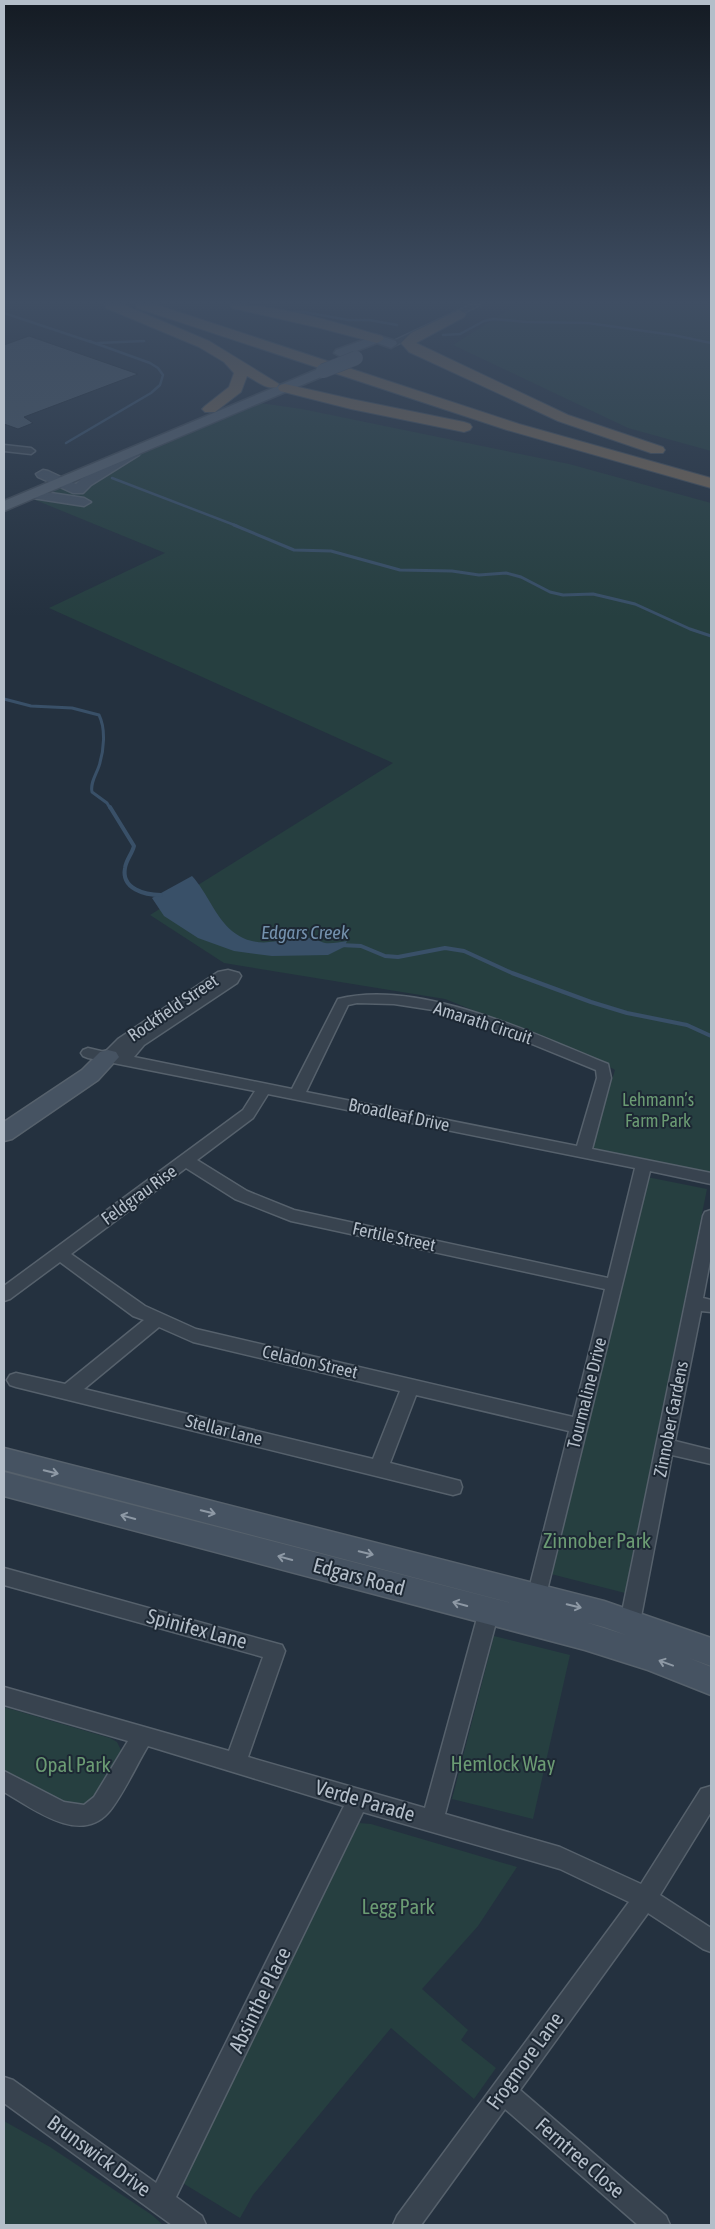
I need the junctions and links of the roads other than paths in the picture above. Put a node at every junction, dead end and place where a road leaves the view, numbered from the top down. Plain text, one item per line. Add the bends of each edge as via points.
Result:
1 (208, 409) edge
2 (231, 409) edge
3 (376, 409) edge
4 (458, 409) edge
5 (494, 409) edge
6 (543, 409) edge
7 (4, 448) edge
8 (31, 451) dead end
9 (134, 452) junction
10 (675, 455) dead end
11 (711, 471) edge
12 (41, 482) junction
13 (711, 484) edge
14 (81, 496) junction
15 (4, 506) edge
16 (186, 1005) dead end
17 (103, 1056) junction
18 (265, 1088) junction
19 (297, 1094) junction
20 (4, 1121) edge
21 (4, 1133) edge
22 (583, 1152) junction
23 (186, 1160) junction
24 (644, 1164) junction
25 (711, 1178) edge
26 (711, 1216) edge
27 (60, 1254) junction
28 (614, 1285) junction
29 (4, 1295) edge
30 (703, 1304) edge
31 (156, 1320) junction
32 (16, 1380) dead end
33 (411, 1386) junction
34 (68, 1392) junction
35 (579, 1426) junction
36 (665, 1446) junction
37 (711, 1457) edge
38 (4, 1459) edge
39 (379, 1468) junction
40 (4, 1484) edge
41 (453, 1487) dead end
42 (4, 1576) edge
43 (492, 1599) junction
44 (535, 1610) junction
45 (630, 1622) junction
46 (711, 1652) edge
47 (711, 1681) edge
48 (4, 1696) edge
49 (143, 1736) junction
50 (235, 1764) junction
51 (4, 1781) edge
52 (711, 1798) edge
53 (358, 1800) junction
54 (433, 1820) junction
55 (645, 1898) junction
56 (711, 1941) edge
57 (4, 2089) edge
58 (504, 2090) junction
59 (161, 2200) junction
60 (193, 2225) edge
61 (406, 2225) edge
62 (656, 2225) edge

1 - 12 main road
2 - 9 main road
3 - 13 highway
4 - 13 highway
5 - 11 highway
6 - 10 highway
7 - 8 street
9 - 12 main road
9 - 14 main road via 86,482
12 - 14 main road
12 - 14 main road
12 - 15 main road
16 - 17 street, Rockfield Street via 139,1042
17 - 18 street, Broadleaf Drive
17 - 20 main road, Rockfield Street
17 - 21 main road, Rockfield Street via 90,1075
18 - 19 street, Broadleaf Drive
18 - 23 street, Feldgrau Rise via 248,1114
19 - 22 street, Broadleaf Drive
19 - 22 street, Amarath Circuit via 343,1002 357,998 436,1006 483,1019 603,1067 604,1078
22 - 24 street, Broadleaf Drive
23 - 27 street, Feldgrau Rise
23 - 28 street, Fertile Street via 241,1195 291,1215
24 - 25 street, Broadleaf Drive
24 - 28 street, Tourmaline Drive
26 - 30 street, Zinnober Gardens
27 - 29 street, Feldgrau Rise
27 - 31 street, Celadon Street via 123,1301
28 - 35 street, Tourmaline Drive
30 - 36 street, Zinnober Gardens
31 - 33 street, Celadon Street via 193,1335
31 - 34 street
32 - 34 street, Stellar Lane
33 - 35 street, Celadon Street
33 - 39 street
34 - 39 street, Stellar Lane
35 - 44 street, Tourmaline Drive
36 - 37 street
36 - 45 street, Zinnober Gardens
38 -> 43 main road, Edgars Road
39 - 41 street, Stellar Lane
43 -> 40 main road, Edgars Road
42 - 50 street, Spinifex Lane via 275,1651
43 - 44 main road, Edgars Road
43 - 54 street
44 -> 45 main road, Edgars Road
47 -> 44 main road, Edgars Road
45 - 46 main road, Edgars Road
48 - 49 street, Verde Parade
49 - 50 street, Verde Parade
49 - 51 street via 102,1804 92,1814 80,1817 67,1814
50 - 53 street, Verde Parade
52 - 55 street, Frogmore Lane via 709,1796
53 - 54 street, Verde Parade
53 - 59 street, Absinthe Place
54 - 55 street, Verde Parade via 560,1858
55 - 56 street, Verde Parade
55 - 58 street, Frogmore Lane
57 - 59 street, Brunswick Drive
58 - 61 street, Frogmore Lane
58 - 62 street, Ferntree Close
59 - 60 street, Brunswick Drive

